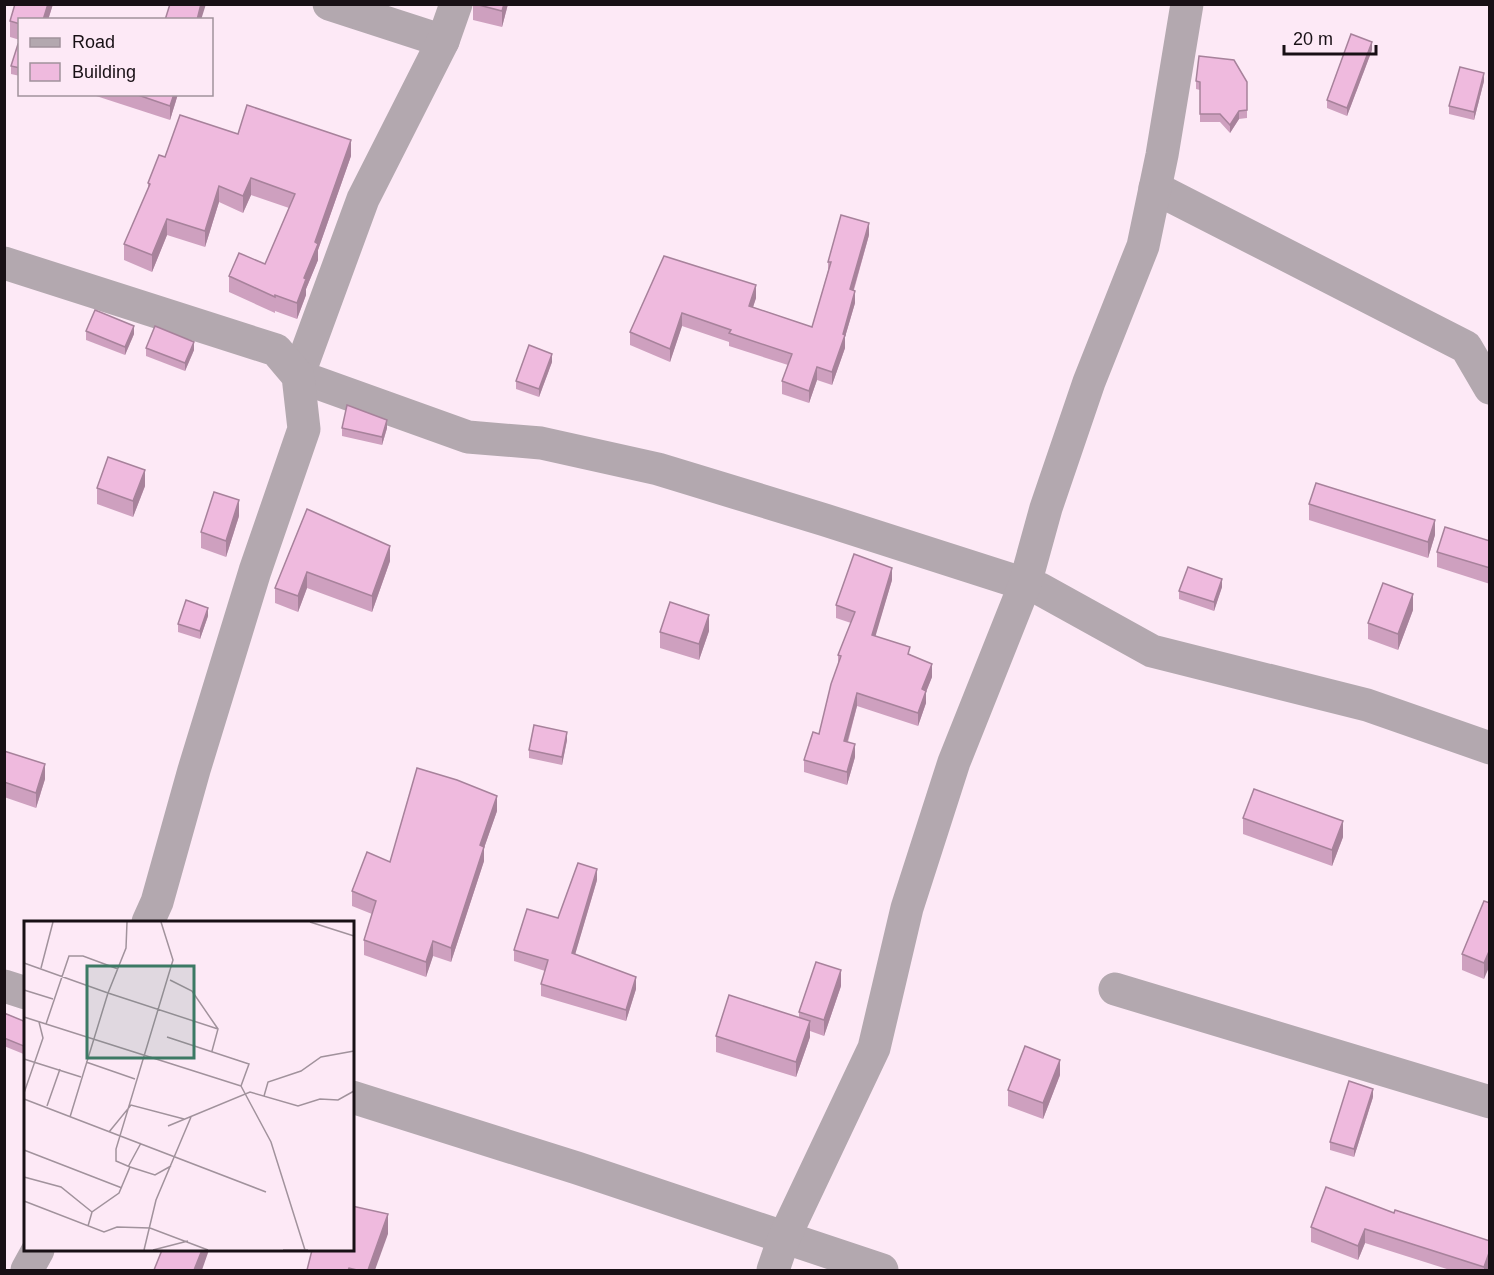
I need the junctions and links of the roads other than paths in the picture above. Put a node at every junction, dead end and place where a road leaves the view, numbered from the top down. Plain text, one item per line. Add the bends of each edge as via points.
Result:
1 (329, 4) edge
2 (456, 4) edge
3 (1187, 4) edge
4 (443, 41) junction
5 (1155, 188) junction
6 (4, 263) edge
7 (298, 376) junction
8 (1490, 388) edge
9 (1025, 584) junction
10 (1490, 748) edge
11 (148, 921) edge
12 (4, 986) edge
13 (1115, 989) dead end
14 (24, 992) edge
15 (354, 1098) edge
16 (1490, 1102) edge
17 (784, 1238) junction
18 (37, 1251) edge
19 (27, 1270) edge
20 (773, 1270) edge
21 (882, 1270) edge

1 - 4 street
2 - 4 street
3 - 5 street
4 - 7 street via 363,200
5 - 8 street via 1466,347
5 - 9 street via 1143,246 1089,382
6 - 7 street via 276,350
7 - 9 street via 468,437 541,443 658,470
7 - 11 street via 304,429 255,571
9 - 10 street via 1152,651 1367,705
9 - 17 street via 954,762 907,908 874,1048
12 - 14 street
13 - 16 street
15 - 17 street
17 - 20 street
17 - 21 street
18 - 19 street

